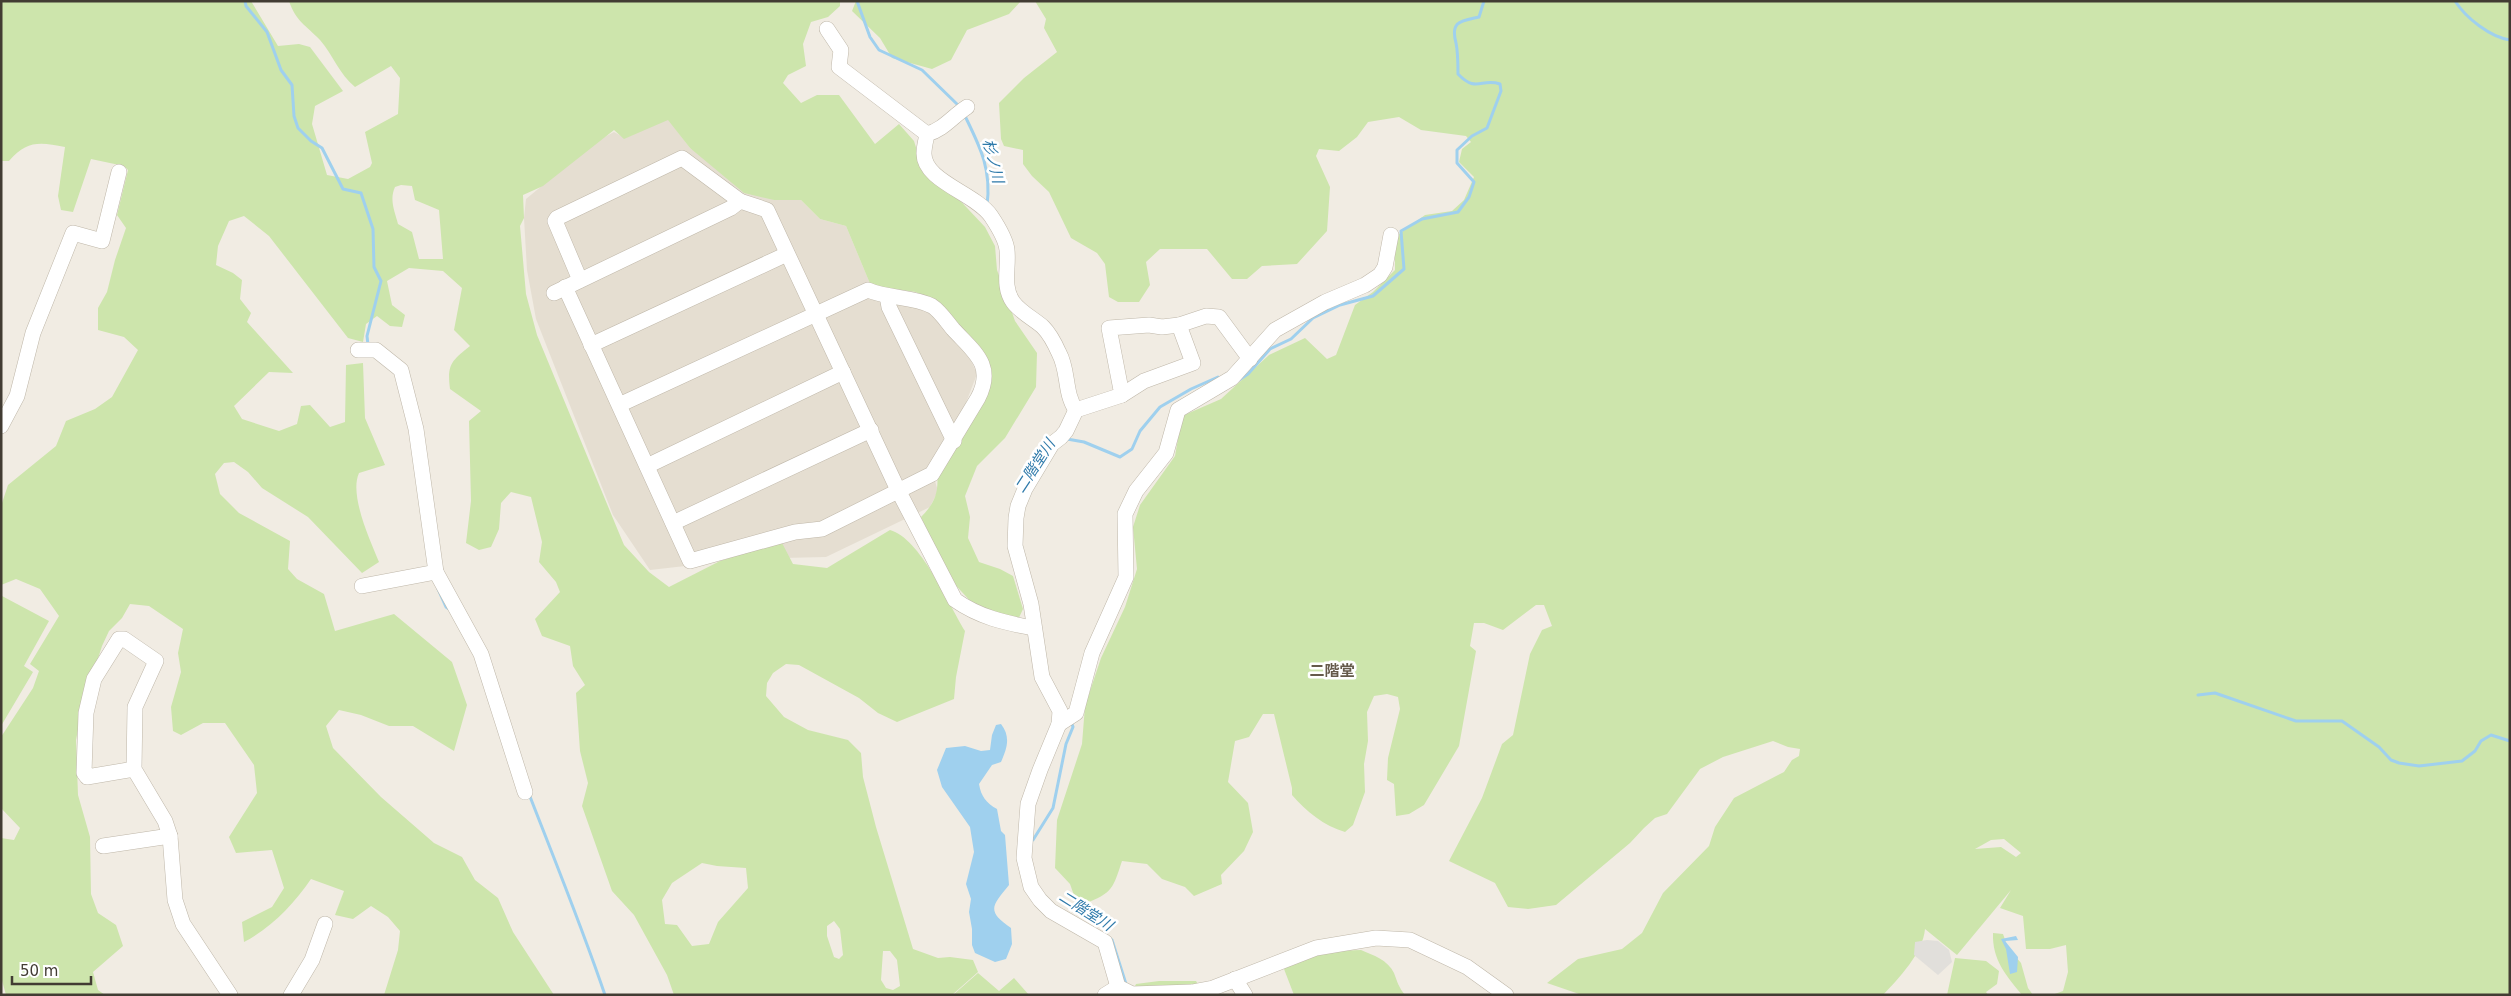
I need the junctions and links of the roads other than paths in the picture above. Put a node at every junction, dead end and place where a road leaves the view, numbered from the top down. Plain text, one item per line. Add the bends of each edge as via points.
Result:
1 (827, 29) dead end
2 (967, 107) dead end
3 (927, 134) junction
4 (119, 172) dead end
5 (740, 201) junction
6 (1391, 234) dead end
7 (787, 254) junction
8 (580, 280) junction
9 (887, 296) junction
10 (816, 313) junction
11 (1179, 325) junction
12 (592, 345) junction
13 (358, 350) dead end
14 (1250, 359) junction
15 (843, 372) junction
16 (1122, 395) junction
17 (619, 405) junction
18 (1073, 416) junction
19 (1, 426) edge
20 (871, 430) junction
21 (954, 441) junction
22 (647, 466) junction
23 (898, 490) junction
24 (673, 524) junction
25 (436, 572) junction
26 (362, 586) dead end
27 (1034, 628) junction
28 (1059, 724) junction
29 (134, 768) junction
30 (525, 792) dead end
31 (170, 836) junction
32 (102, 846) dead end
33 (325, 924) dead end
34 (1236, 979) junction
35 (1111, 991) edge
36 (230, 995) edge
37 (291, 995) edge
38 (1245, 995) edge
39 (1506, 995) edge

1 - 3 street via 841,50 838,67
2 - 3 street via 939,131
3 - 18 street via 923,154 931,173 960,190 990,215 998,229 1007,250 1005,275 1013,302 1044,329 1059,352 1066,371
4 - 19 street via 102,241 73,233 33,333 17,396
5 - 7 street via 767,210
5 - 8 street via 732,208
5 - 8 street via 682,158 557,218 555,221
6 - 14 street via 1385,267 1380,275 1275,330
7 - 10 street
7 - 12 street
8 - 12 street via 559,290
9 - 10 street via 868,290
9 - 21 street via 889,307
9 - 21 street via 935,308 980,359 984,368 984,386
10 - 15 street
10 - 17 street
11 - 14 street via 1206,316 1219,318
11 - 16 street via 1193,364 1144,381
11 - 16 street via 1109,328
12 - 17 street
13 - 25 street via 376,350 401,370 416,429
14 - 28 street via 1227,382 1178,410 1166,453 1136,492 1125,514 1126,577 1092,653 1076,714
15 - 20 street
15 - 22 street
16 - 18 street
17 - 22 street
18 - 27 street via 1062,437 1044,455 1025,489 1017,512 1015,546 1032,604
20 - 23 street
20 - 24 street
21 - 23 street via 932,474
22 - 24 street
23 - 24 street via 822,529 795,532 690,561
23 - 27 street via 955,600 969,610 999,622
25 - 26 street
25 - 30 street via 481,654
27 - 28 street via 1042,677 1060,711
28 - 35 street via 1028,804 1024,858 1031,887 1051,910 1105,942
29 - 29 street via 87,777 84,773 86,713 94,679 119,639 124,639 156,661 135,707
29 - 31 street via 165,821
31 - 32 street
31 - 36 street via 175,900 183,924
33 - 37 street via 312,960
34 - 35 street via 1192,992 1132,994
34 - 38 street
34 - 39 street via 1316,948 1376,938 1410,940 1467,967

